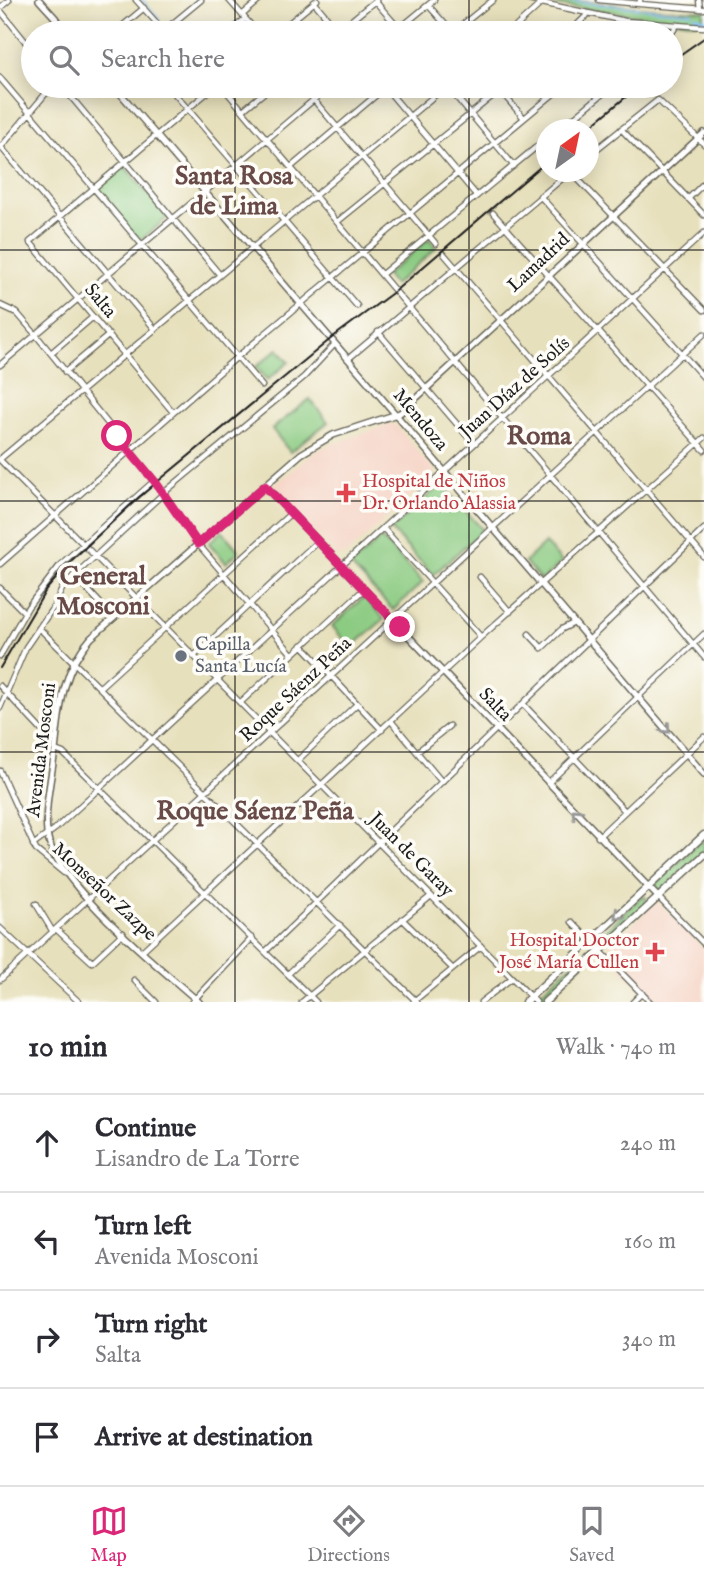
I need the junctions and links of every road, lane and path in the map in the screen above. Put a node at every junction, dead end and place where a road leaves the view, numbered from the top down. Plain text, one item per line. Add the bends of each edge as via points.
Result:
1 (9, 0) edge
2 (39, 0) edge
3 (136, 0) edge
4 (201, 0) edge
5 (229, 0) edge
6 (260, 0) edge
7 (375, 0) edge
8 (434, 0) edge
9 (493, 0) edge
10 (528, 0) edge
11 (599, 0) edge
12 (699, 0) edge
13 (314, 1) edge
14 (544, 2) edge
15 (640, 2) edge
16 (428, 5) junction
17 (144, 8) junction
18 (0, 9) edge
19 (702, 9) edge
20 (588, 14) junction
21 (244, 17) junction
22 (58, 21) edge
23 (128, 21) edge
24 (154, 21) edge
25 (176, 21) edge
26 (240, 21) edge
27 (247, 21) edge
28 (291, 21) edge
29 (330, 21) edge
30 (352, 21) edge
31 (393, 21) edge
32 (411, 21) edge
33 (442, 21) edge
34 (468, 21) edge
35 (523, 21) edge
36 (581, 21) edge
37 (633, 21) edge
38 (683, 25) edge
39 (704, 27) edge
40 (21, 36) edge
41 (0, 78) edge
42 (42, 98) edge
43 (72, 98) edge
44 (124, 98) edge
45 (178, 98) edge
46 (201, 98) edge
47 (232, 98) edge
48 (258, 98) edge
49 (372, 98) edge
50 (396, 98) edge
51 (432, 98) edge
52 (457, 98) edge
53 (487, 98) edge
54 (509, 98) edge
55 (548, 98) edge
56 (598, 98) edge
57 (313, 99) joint
58 (188, 109) junction
59 (243, 110) junction
60 (30, 112) junction
61 (470, 113) junction
62 (410, 116) junction
63 (524, 118) junction
64 (572, 119) edge
65 (338, 128) junction
66 (621, 129) junction
67 (704, 133) edge
68 (156, 135) junction
69 (266, 137) junction
70 (698, 138) junction
71 (494, 142) junction
72 (433, 144) junction
73 (704, 144) edge
74 (0, 147) edge
75 (536, 148) edge
76 (599, 148) edge
77 (361, 156) junction
78 (125, 162) junction
79 (235, 164) junction
80 (514, 166) junction
81 (291, 167) junction
82 (662, 172) junction
83 (458, 173) junction
84 (558, 182) edge
85 (580, 182) edge
86 (384, 183) junction
87 (704, 183) edge
88 (92, 189) junction
89 (203, 191) junction
90 (315, 195) junction
91 (477, 196) junction
92 (540, 196) junction
93 (688, 199) junction
94 (410, 213) junction
95 (493, 213) dead end
96 (704, 215) edge
97 (60, 216) junction
98 (614, 216) junction
99 (172, 218) junction
100 (284, 221) junction
101 (337, 222) junction
102 (504, 226) junction
103 (704, 233) edge
104 (429, 236) junction
105 (436, 244) dead end
106 (139, 245) junction
107 (583, 245) junction
108 (252, 248) junction
109 (362, 251) junction
110 (444, 254) dead end
111 (456, 267) junction
112 (666, 270) junction
113 (109, 272) junction
114 (220, 275) junction
115 (382, 275) junction
116 (331, 276) junction
117 (549, 276) junction
118 (78, 298) junction
119 (632, 300) junction
120 (189, 301) junction
121 (300, 304) junction
122 (0, 305) edge
123 (357, 306) dead end
124 (408, 306) junction
125 (704, 310) edge
126 (93, 317) junction
127 (501, 320) junction
128 (155, 329) junction
129 (598, 331) junction
130 (378, 332) junction
131 (36, 334) junction
132 (704, 334) edge
133 (109, 335) junction
134 (334, 345) junction
135 (51, 353) junction
136 (682, 354) junction
137 (125, 355) junction
138 (237, 357) junction
139 (348, 359) junction
140 (456, 362) junction
141 (0, 365) edge
142 (65, 372) junction
143 (549, 376) junction
144 (704, 378) edge
145 (262, 386) dead end
146 (647, 386) junction
147 (427, 389) junction
148 (81, 391) junction
149 (173, 412) junction
150 (395, 416) junction
151 (503, 418) junction
152 (598, 432) junction
153 (704, 438) edge
154 (698, 443) junction
155 (474, 444) junction
156 (130, 450) junction
157 (704, 450) edge
158 (0, 460) edge
159 (443, 473) junction
160 (551, 474) junction
161 (154, 481) junction
162 (265, 486) junction
163 (646, 488) junction
164 (163, 495) junction
165 (291, 513) junction
166 (54, 516) junction
167 (383, 528) junction
168 (492, 528) junction
169 (704, 529) edge
170 (598, 531) junction
171 (318, 541) junction
172 (691, 541) junction
173 (82, 544) junction
174 (198, 544) junction
175 (94, 556) junction
176 (704, 557) edge
177 (0, 564) edge
178 (341, 565) junction
179 (223, 574) junction
180 (74, 575) junction
181 (480, 577) dead end
182 (432, 583) junction
183 (541, 585) junction
184 (645, 585) junction
185 (0, 588) edge
186 (363, 590) junction
187 (136, 598) junction
188 (100, 603) dead end
189 (249, 604) junction
190 (510, 612) junction
191 (25, 613) junction
192 (393, 620) junction
193 (574, 623) junction
194 (39, 628) junction
195 (166, 628) junction
196 (271, 630) junction
197 (704, 634) edge
198 (529, 635) dead end
199 (481, 637) junction
200 (589, 640) junction
201 (693, 644) junction
202 (302, 645) junction
203 (292, 654) junction
204 (0, 656) edge
205 (194, 656) junction
206 (704, 657) edge
207 (74, 662) junction
208 (443, 673) junction
209 (331, 677) junction
210 (217, 679) junction
211 (0, 686) edge
212 (99, 688) junction
213 (7, 693) junction
214 (637, 696) junction
215 (241, 702) junction
216 (357, 704) junction
217 (523, 704) junction
218 (0, 708) edge
219 (391, 721) junction
220 (449, 726) dead end
221 (382, 730) junction
222 (497, 730) junction
223 (271, 732) junction
224 (704, 737) edge
225 (56, 740) junction
226 (151, 740) junction
227 (55, 750) junction
228 (417, 752) junction
229 (687, 753) junction
230 (574, 758) junction
231 (298, 760) junction
232 (0, 771) edge
233 (704, 774) edge
234 (442, 782) junction
235 (548, 783) junction
236 (322, 785) junction
237 (98, 789) junction
238 (205, 792) junction
239 (625, 811) junction
240 (47, 834) junction
241 (704, 835) edge
242 (598, 837) junction
243 (151, 840) junction
244 (380, 843) junction
245 (258, 844) junction
246 (33, 845) junction
247 (704, 855) edge
248 (64, 873) junction
249 (648, 887) junction
250 (205, 891) junction
251 (431, 896) junction
252 (658, 897) junction
253 (89, 899) junction
254 (317, 903) junction
255 (36, 904) dead end
256 (402, 919) junction
257 (572, 922) dead end
258 (340, 925) junction
259 (0, 928) edge
260 (55, 930) junction
261 (123, 933) junction
262 (251, 938) junction
263 (590, 941) junction
264 (703, 941) edge
265 (481, 946) junction
266 (364, 948) junction
267 (143, 950) junction
268 (601, 950) junction
269 (265, 952) junction
270 (27, 954) junction
271 (453, 969) junction
272 (288, 974) junction
273 (512, 978) junction
274 (0, 980) edge
275 (134, 980) dead end
276 (642, 993) junction
277 (309, 995) junction
278 (531, 1000) edge
279 (195, 1001) edge
280 (415, 1001) edge
281 (79, 1002) edge
282 (156, 1002) edge
283 (302, 1002) edge
284 (316, 1002) edge
285 (481, 1002) edge
286 (545, 1002) edge
287 (633, 1002) edge
288 (650, 1002) edge

1 - 18 street
2 - 22 street
3 - 17 street
4 - 25 street
5 - 21 street
6 - 21 street
7 - 30 street
7 - 31 street
8 - 16 street
9 - 34 street
10 - 14 street
11 - 15 street
12 - 19 street
13 - 28 street
13 - 29 street
14 - 20 street
14 - 35 street
15 - 19 street
16 - 32 street
16 - 33 street
17 - 23 street
17 - 24 street
18 - 40 street
20 - 36 street
20 - 37 street
21 - 26 street
21 - 27 street
38 - 39 street
41 - 60 street
42 - 60 street
43 - 78 street
44 - 68 street, Mendoza
45 - 58 street
46 - 58 street
47 - 59 street
48 - 59 street
49 - 65 street
50 - 62 street
51 - 62 street
52 - 61 street
53 - 61 street
54 - 63 street
55 - 63 street
56 - 64 street
57 - 65 street
57 - 69 street
58 - 68 street
58 - 79 street
59 - 69 street
60 - 74 street
60 - 88 street
61 - 71 street
61 - 72 street
62 - 72 street
62 - 77 street
63 - 71 street
65 - 77 street
65 - 81 street
66 - 70 street via 658,100
66 - 76 street
66 - 82 street
67 - 70 street, Lamadrid
68 - 78 street
68 - 89 street, Mendoza
69 - 79 street
69 - 81 street
70 - 73 street
70 - 82 street, Lamadrid
71 - 80 street
71 - 83 street
72 - 83 street
72 - 86 street
74 - 97 street
75 - 80 street
77 - 86 street
77 - 90 street
78 - 88 street
78 - 99 street
79 - 89 street
79 - 100 street
80 - 91 street
81 - 90 street
82 - 93 street
82 - 98 street, Lamadrid
83 - 91 street
83 - 94 street
84 - 92 street
85 - 98 street
86 - 94 street
86 - 101 street
87 - 93 street
88 - 97 street
88 - 106 street
89 - 99 street
89 - 108 street, Mendoza
90 - 100 street
90 - 101 street
91 - 104 street
92 - 102 street
92 - 107 street
93 - 96 street
94 - 104 street
94 - 109 street
95 - 102 street
97 - 113 street
97 - 118 street, Salta via 30,242
98 - 107 street, Lamadrid
98 - 112 street
99 - 106 street
99 - 114 street
100 - 108 street
100 - 116 street
101 - 109 street
102 - 111 street
102 - 117 street
103 - 112 street, Juan Díaz de Solís
104 - 105 street
104 - 115 street
106 - 113 street
106 - 120 street
107 - 117 street, Lamadrid
107 - 119 street
108 - 114 street
108 - 121 street, Mendoza
109 - 115 street
109 - 116 street
110 - 111 street
111 - 124 street
111 - 127 street
112 - 119 street, Juan Díaz de Solís
112 - 125 street
113 - 118 street
113 - 128 street
114 - 120 street
115 - 124 street
116 - 121 street
116 - 123 street
117 - 127 street, Lamadrid
117 - 129 street
118 - 126 street, Salta
118 - 131 street
119 - 129 street, Juan Díaz de Solís
119 - 136 street
120 - 128 street
120 - 138 street
121 - 134 street, Mendoza
121 - 138 street
122 - 131 street via 9,307
124 - 130 street
124 - 140 street
126 - 133 street, Salta
126 - 135 street
127 - 140 street, Lamadrid
127 - 143 street
128 - 137 street
129 - 143 street, Juan Díaz de Solís
129 - 146 street
130 - 139 street
130 - 147 street
131 - 135 street
131 - 141 street
132 - 136 street, Roque Sáenz Peña
133 - 137 street, Salta
133 - 142 street
134 - 139 street, Mendoza
134 - 164 street via 304,377
135 - 142 street
136 - 144 street
136 - 146 street, Roque Sáenz Peña
137 - 148 street
137 - 149 street, Salta
138 - 145 street
138 - 149 street
139 - 150 street, Mendoza
140 - 147 street, Lamadrid
140 - 151 street
142 - 148 street
143 - 151 street, Juan Díaz de Solís
143 - 152 street
146 - 152 street, Roque Sáenz Peña
146 - 154 street
147 - 150 street, Lamadrid
147 - 155 street
148 - 156 street
148 - 158 street
149 - 156 street
150 - 159 street, Mendoza
150 - 162 street, Avenida Mosconi via 321,441
151 - 155 street, Juan Díaz de Solís
151 - 160 street
152 - 160 street, Roque Sáenz Peña
152 - 163 street
153 - 154 street
154 - 157 street
154 - 163 street
155 - 159 street, Juan Díaz de Solís
156 - 161 street
156 - 166 street
158 - 166 street, Juan de Garay
159 - 167 street, Juan Díaz de Solís
159 - 168 street, Mendoza
160 - 168 street, Roque Sáenz Peña
160 - 170 street
161 - 164 street
161 - 173 street
162 - 165 street, Salta
162 - 174 street, Avenida Mosconi
163 - 170 street
163 - 172 street
164 - 174 street
164 - 175 street
165 - 171 street, Salta
165 - 179 street
166 - 173 street, Juan de Garay
166 - 177 street
167 - 178 street, Juan Díaz de Solís
167 - 182 street
168 - 182 street, Roque Sáenz Peña
168 - 183 street, Mendoza
169 - 172 street
170 - 183 street
170 - 184 street
171 - 178 street, Salta
171 - 189 street
172 - 176 street
172 - 184 street
173 - 175 street, Juan de Garay
173 - 191 street via 55,571
174 - 179 street
174 - 187 street, Avenida Mosconi
175 - 180 street
175 - 187 street, Juan de Garay
178 - 186 street, Salta
178 - 196 street, Juan Díaz de Solís
179 - 189 street
179 - 195 street
180 - 188 street
180 - 194 street
181 - 190 street
182 - 192 street, Roque Sáenz Peña
182 - 199 street
183 - 190 street
183 - 193 street, Mendoza
184 - 200 street
184 - 201 street
185 - 191 street
186 - 192 street, Salta
186 - 202 street
187 - 195 street, Juan de Garay
187 - 207 street, Avenida Mosconi via 91,638
189 - 196 street
189 - 205 street
190 - 199 street
191 - 204 street
192 - 208 street, Salta
192 - 209 street, Roque Sáenz Peña
193 - 198 street via 542,649
193 - 200 street, Mendoza
194 - 207 street
194 - 213 street
195 - 205 street, Juan de Garay
195 - 212 street
196 - 203 street
196 - 210 street, Juan Díaz de Solís
197 - 201 street
199 - 208 street
200 - 214 street, Mendoza
200 - 217 street
201 - 206 street
201 - 214 street
202 - 203 street
202 - 209 street
203 - 215 street
205 - 210 street, Juan de Garay
207 - 212 street
207 - 225 street, Avenida Mosconi via 62,691
208 - 219 street
208 - 222 street, Salta
209 - 216 street
209 - 223 street, Roque Sáenz Peña
210 - 215 street, Juan de Garay
210 - 226 street, Juan Díaz de Solís
211 - 213 street
212 - 226 street
213 - 218 street
213 - 225 street
214 -> 229 street, Mendoza
214 - 230 street
215 - 223 street, Juan de Garay
216 - 221 street
216 - 231 street
217 - 222 street
217 - 230 street
219 - 221 street
219 - 228 street
220 - 228 street
221 - 236 street
222 - 234 street
222 - 235 street, Salta
223 - 231 street, Juan de Garay
223 - 238 street, Roque Sáenz Peña
224 - 229 street
225 - 227 street, Avenida Mosconi
226 - 237 street, Juan Díaz de Solís
226 - 238 street
227 - 237 street
227 - 240 street, Avenida Mosconi
228 - 234 street
229 - 233 street, Mendoza
229 - 239 street
230 - 235 street
230 - 239 street
231 - 236 street, Juan de Garay
232 - 246 street, Monseñor Zazpe
234 - 244 street
242 -> 235 street, Salta
236 - 244 street, Juan de Garay
236 - 245 street
237 - 240 street, Juan Díaz de Solís
237 - 243 street
238 - 243 street, Roque Sáenz Peña
238 - 245 street
239 - 242 street
240 - 246 street, Juan Díaz de Solís
240 - 248 street, Avenida Mosconi
241 - 249 main road
242 - 249 street, Salta
243 - 250 street
243 - 253 street, Roque Sáenz Peña
244 - 251 street, Juan de Garay
244 - 254 street
245 - 250 street
245 - 254 street
246 - 248 street, Monseñor Zazpe
247 - 252 main road
248 - 253 street, Monseñor Zazpe
249 - 252 street, Salta
249 -> 263 main road
250 - 262 street
250 - 267 street
251 - 256 street
251 - 265 street, Juan de Garay
252 - 264 street, Salta
252 - 268 main road
253 - 260 street, Roque Sáenz Peña
253 - 261 street, Monseñor Zazpe
254 - 258 street
254 - 269 street
255 - 260 street
256 - 266 street
256 - 271 street
257 - 263 street
258 - 266 street
258 - 272 street
259 - 270 street
260 - 261 street via 92,962
260 - 270 street, Roque Sáenz Peña
261 - 267 street, Monseñor Zazpe
262 - 269 street
262 - 279 street
263 - 268 street
263 - 278 main road
265 - 271 street
265 - 273 street, Juan de Garay
266 - 277 street
266 - 280 street
267 - 279 street, Monseñor Zazpe
268 - 276 street
268 - 286 main road
269 - 272 street
270 - 274 street, Roque Sáenz Peña
270 - 281 street
271 - 280 street
272 - 277 street
273 - 278 street, Juan de Garay
273 - 285 street
275 - 282 street
276 - 287 street
276 - 288 street
277 - 283 street
277 - 284 street

